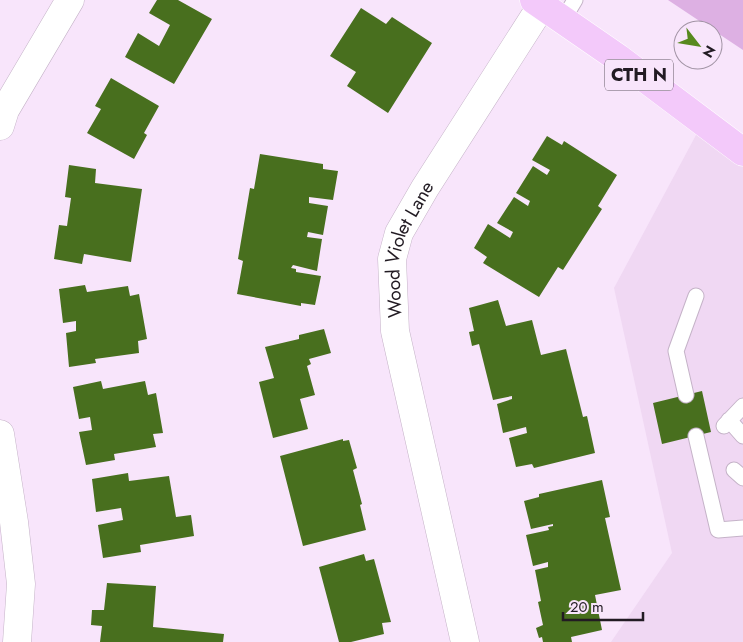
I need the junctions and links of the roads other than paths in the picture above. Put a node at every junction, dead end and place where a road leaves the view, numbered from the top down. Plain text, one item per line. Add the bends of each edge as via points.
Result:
1 (70, 0) edge
2 (553, 6) edge
3 (0, 126) edge
4 (743, 152) edge
5 (696, 296) dead end
6 (686, 395) dead end
7 (743, 406) edge
8 (0, 434) edge
9 (696, 436) dead end
10 (743, 436) edge
11 (743, 528) edge
12 (17, 642) edge
13 (466, 642) edge

1 - 3 street via 6,110
2 - 4 main road, CTH N
2 - 13 street, Wood Violet Lane via 425,188 399,233 392,259 395,331
5 - 6 lane via 676,351
7 - 10 lane via 726,423
8 - 12 street via 21,584
9 - 11 lane via 718,530

